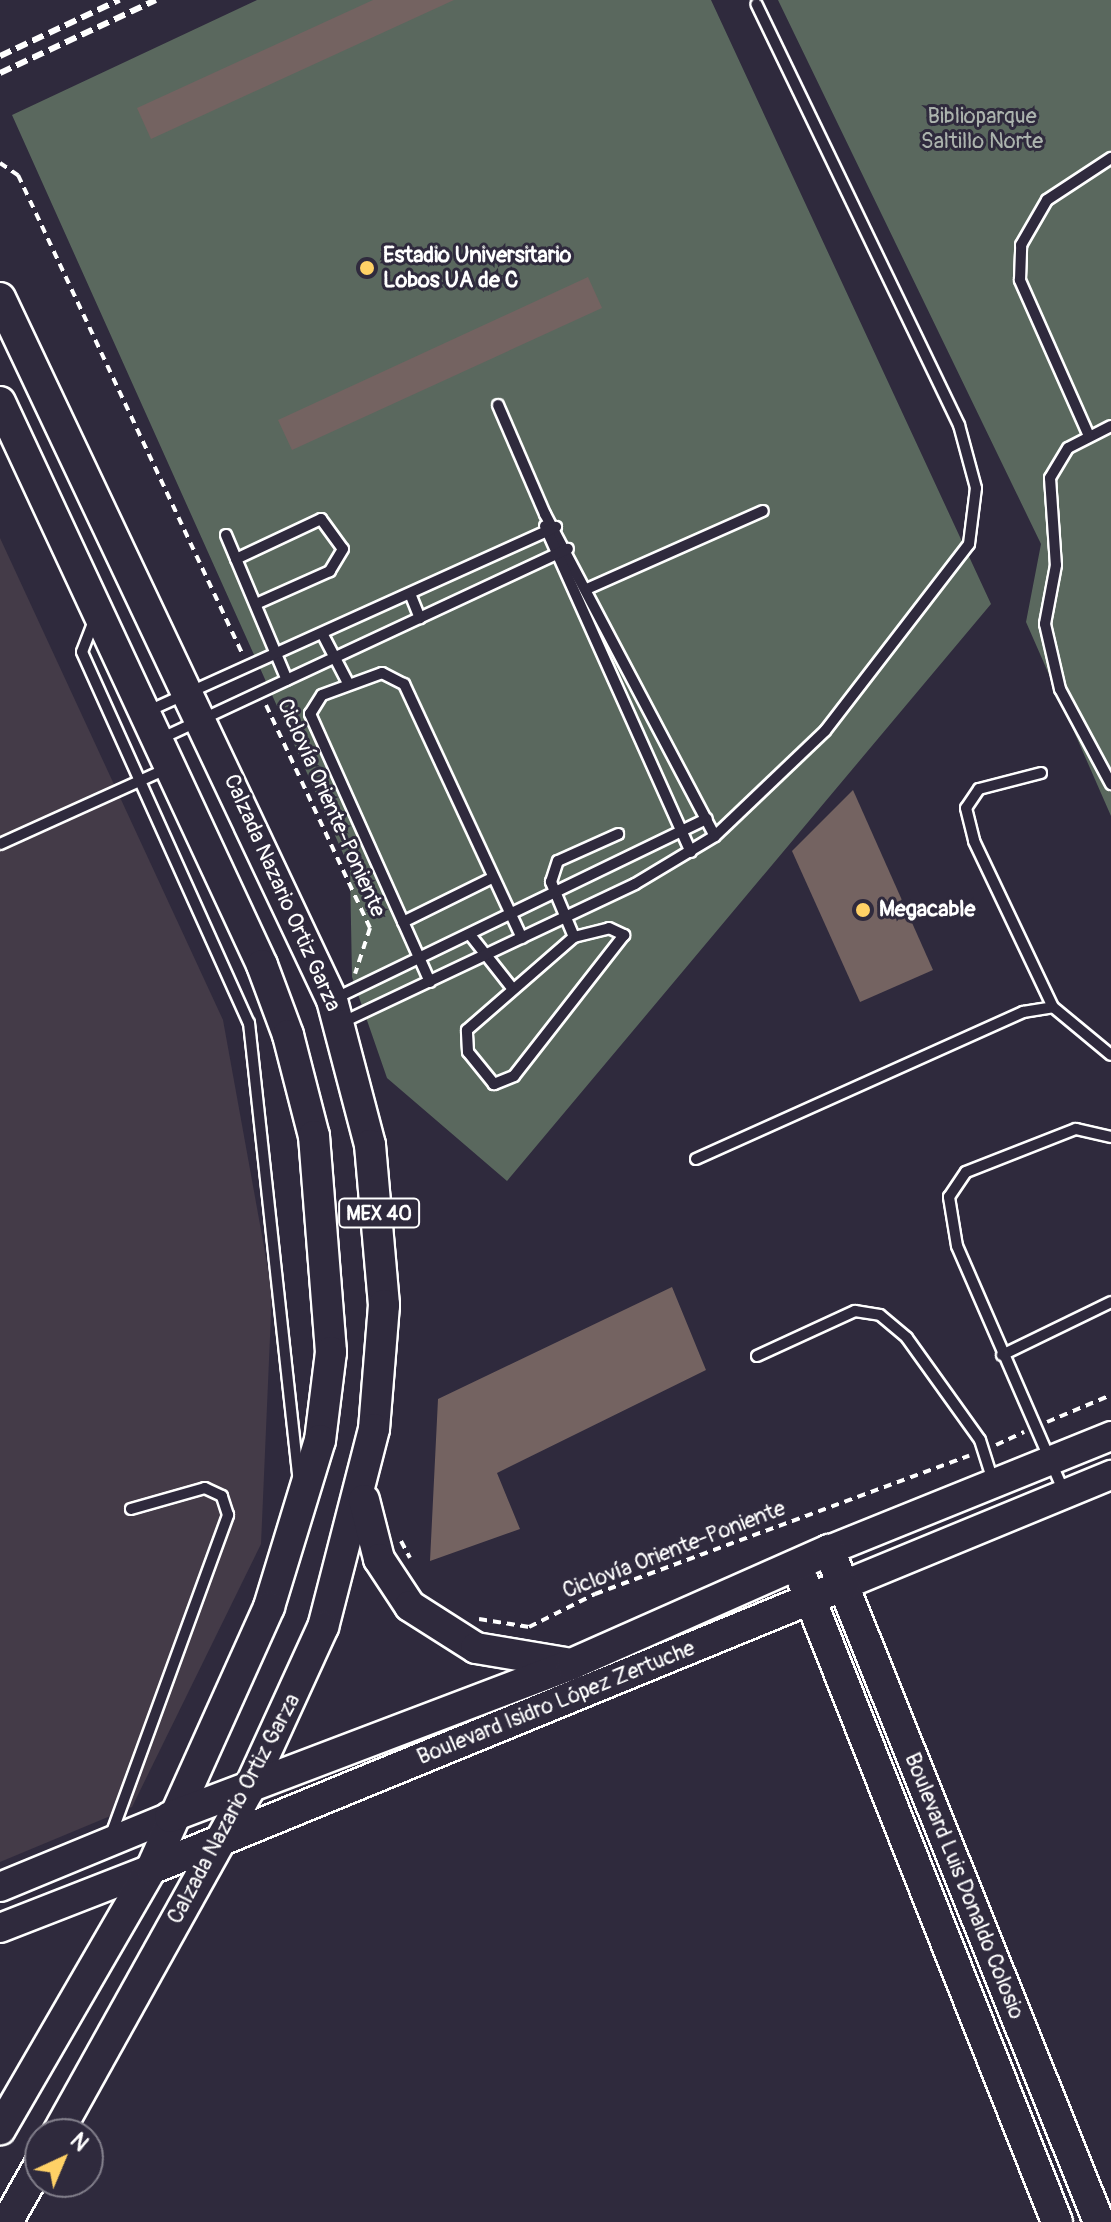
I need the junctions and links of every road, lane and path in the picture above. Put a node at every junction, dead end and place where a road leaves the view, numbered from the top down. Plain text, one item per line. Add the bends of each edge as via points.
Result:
1 (756, 4) dead end
2 (1111, 158) edge
3 (0, 163) edge
4 (0, 298) edge
5 (0, 402) edge
6 (498, 405) dead end
7 (1111, 426) edge
8 (1089, 436) junction
9 (763, 511) dead end
10 (545, 514) junction
11 (556, 527) junction
12 (545, 531) junction
13 (226, 535) dead end
14 (568, 549) junction
15 (554, 555) junction
16 (236, 559) junction
17 (589, 588) junction
18 (411, 596) junction
19 (256, 604) junction
20 (97, 612) junction
21 (420, 618) junction
22 (323, 635) junction
23 (277, 654) junction
24 (335, 658) junction
25 (248, 667) junction
26 (287, 680) junction
27 (348, 683) junction
28 (260, 692) junction
29 (196, 705) junction
30 (144, 713) junction
31 (163, 754) junction
32 (1041, 773) dead end
33 (142, 780) junction
34 (1111, 784) edge
35 (707, 819) junction
36 (618, 834) dead end
37 (682, 834) junction
38 (715, 836) junction
39 (0, 844) edge
40 (691, 852) junction
41 (492, 878) junction
42 (554, 895) junction
43 (511, 916) junction
44 (564, 919) junction
45 (403, 922) junction
46 (471, 936) junction
47 (574, 937) junction
48 (522, 938) junction
49 (486, 956) junction
50 (419, 959) junction
51 (430, 982) junction
52 (512, 988) junction
53 (340, 1005) junction
54 (1053, 1007) junction
55 (1111, 1055) edge
56 (1111, 1137) edge
57 (696, 1159) dead end
58 (1111, 1302) edge
59 (1002, 1355) junction
60 (757, 1356) dead end
61 (1111, 1395) edge
62 (1036, 1427) junction
63 (1111, 1436) edge
64 (983, 1450) junction
65 (1052, 1462) junction
66 (1111, 1475) edge
67 (994, 1485) junction
68 (362, 1489) junction
69 (1064, 1494) junction
70 (304, 1507) junction
71 (131, 1509) dead end
72 (396, 1531) dead end
73 (829, 1550) junction
74 (797, 1564) junction
75 (417, 1570) dead end
76 (844, 1585) junction
77 (808, 1599) junction
78 (468, 1614) dead end
79 (572, 1664) junction
80 (248, 1791) junction
81 (170, 1817) junction
82 (221, 1841) junction
83 (108, 1845) junction
84 (151, 1869) junction
85 (0, 1887) edge
86 (0, 1928) edge
87 (66, 2118) edge
88 (0, 2129) edge
89 (24, 2192) edge
90 (1096, 2215) edge
91 (1056, 2221) edge
92 (7, 2222) edge

1 - 38 lane via 945,390 969,455 977,506 959,563 917,617 790,770
2 - 8 lane via 1047,200 1021,245 1020,280
3 - 25 path via 18,175
4 - 29 main road, Calzada Nazario Ortiz Garza / MEX 40
5 - 20 main road, Calzada Nazario Ortiz Garza / MEX 40
6 - 10 lane
7 - 8 lane
8 - 34 lane via 1068,448 1050,478 1056,565 1045,640 1060,689
9 - 17 lane
10 - 11 lane
10 - 12 lane
11 - 12 lane
11 - 14 lane
12 - 15 lane
12 - 18 lane
13 - 16 lane
14 - 15 lane
14 - 17 lane
15 - 21 lane
15 - 37 lane
16 - 19 lane
16 - 19 lane via 321,519 343,549 330,571
17 - 35 lane
18 - 21 lane
18 - 22 lane
19 - 23 lane
20 - 30 main road, Calzada Nazario Ortiz Garza / MEX 40
20 - 33 lane via 82,652
21 - 24 lane
22 - 23 lane
22 - 24 lane
23 - 25 lane
23 - 26 lane
24 - 26 lane
24 - 27 lane
25 - 29 lane
26 - 28 lane
27 - 41 lane via 389,673 404,684
27 - 45 lane via 318,698 310,714
28 - 29 lane
28 - 53 path, Ciclovía Oriente-Poniente via 370,928
29 - 30 lane
29 - 31 lane
29 - 53 main road, Calzada Nazario Ortiz Garza / MEX 40
30 - 31 main road, Calzada Nazario Ortiz Garza / MEX 40
31 - 33 lane
31 - 70 main road, Calzada Nazario Ortiz Garza / MEX 40 via 262,965 314,1136 331,1352
32 - 54 lane via 979,789 966,808 974,841
33 - 39 lane
33 - 70 lane via 249,1023
35 - 37 lane
35 - 38 lane
36 - 42 lane via 558,861
37 - 40 lane
37 - 42 lane
38 - 40 lane
40 - 44 lane
41 - 43 lane
41 - 45 lane
42 - 43 lane
42 - 44 lane
43 - 46 lane
43 - 48 lane
44 - 47 lane
44 - 48 lane
45 - 50 lane
46 - 49 lane
46 - 50 lane
47 - 52 lane
47 - 52 lane via 609,928 624,935 514,1076 494,1084 468,1052 465,1035
48 - 49 lane
49 - 51 lane
49 - 52 lane
50 - 51 lane
50 - 53 lane
51 - 53 lane
53 - 68 main road, Calzada Nazario Ortiz Garza / MEX 40 via 370,1145 381,1232 380,1385
54 - 55 lane
54 - 57 lane via 994,1022
56 - 59 lane via 1076,1129 953,1182 954,1235
58 - 59 lane
59 - 62 lane
60 - 64 lane via 855,1311 880,1315 907,1338
61 - 62 path, Ciclovía Oriente-Poniente
62 - 64 path, Ciclovía Oriente-Poniente
62 - 65 lane
63 - 65 main road, Boulevard Isidro López Zertuche
64 - 67 lane
64 - 78 path, Ciclovía Oriente-Poniente via 595,1594 529,1627
65 - 67 main road, Boulevard Isidro López Zertuche
65 - 69 lane
66 - 69 main road, Boulevard Isidro López Zertuche
67 - 73 main road, Boulevard Isidro López Zertuche
68 - 79 main road via 379,1559 410,1606 476,1648
68 - 80 main road, Calzada Nazario Ortiz Garza / MEX 40 via 323,1627
69 - 76 main road, Boulevard Isidro López Zertuche
70 - 81 main road, Calzada Nazario Ortiz Garza / MEX 40 via 269,1607
71 - 83 lane via 205,1488 222,1496 228,1515
72 - 75 path
73 - 74 main road, Boulevard Isidro López Zertuche
73 - 76 main road, Boulevard Luis Donaldo Colosio
74 - 77 main road, Boulevard Luis Donaldo Colosio
74 - 79 main road, Boulevard Isidro López Zertuche
76 - 77 main road, Boulevard Isidro López Zertuche
76 - 90 main road, Boulevard Luis Donaldo Colosio
77 - 82 main road, Boulevard Isidro López Zertuche
77 - 91 main road, Boulevard Luis Donaldo Colosio
79 - 80 main road, Boulevard Isidro López Zertuche
80 - 81 main road, Boulevard Isidro López Zertuche
80 - 82 main road, Calzada Nazario Ortiz Garza / MEX 40
81 - 83 main road, Boulevard Isidro López Zertuche
81 - 84 main road, Calzada Nazario Ortiz Garza / MEX 40
82 - 84 main road, Boulevard Isidro López Zertuche
82 - 87 main road, Calzada Nazario Ortiz Garza / MEX 40
83 - 85 main road, Boulevard Isidro López Zertuche
84 - 86 main road, Boulevard Isidro López Zertuche
84 - 88 main road, Calzada Nazario Ortiz Garza / MEX 40
89 - 92 main road
90 - 91 main road

